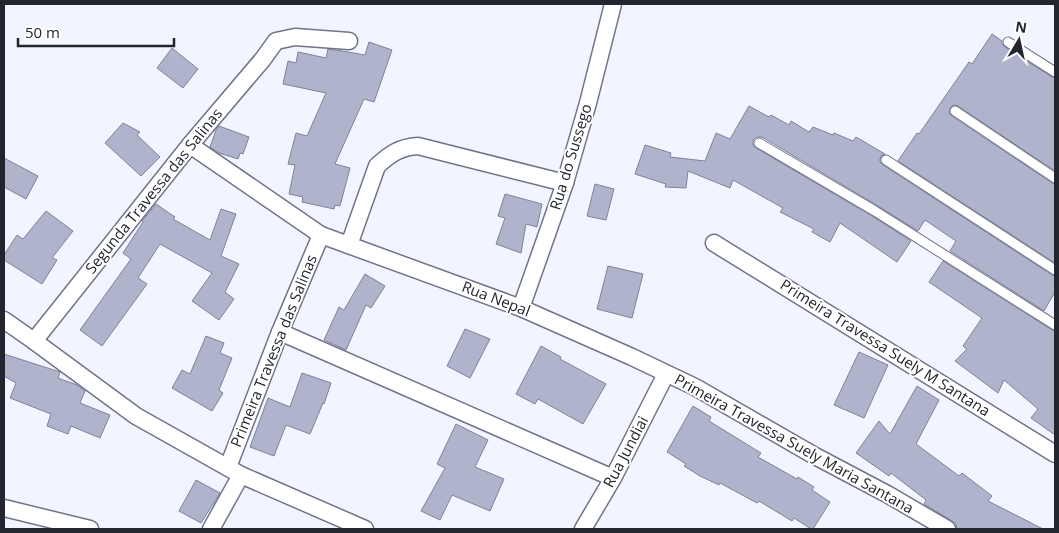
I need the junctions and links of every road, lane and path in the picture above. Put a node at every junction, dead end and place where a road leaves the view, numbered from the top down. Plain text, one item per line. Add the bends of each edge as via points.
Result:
1 (613, 4) edge
2 (349, 41) dead end
3 (1008, 42) dead end
4 (1055, 72) edge
5 (955, 111) dead end
6 (190, 144) junction
7 (760, 144) dead end
8 (886, 160) dead end
9 (1055, 178) edge
10 (565, 183) junction
11 (321, 235) junction
12 (714, 243) dead end
13 (349, 245) junction
14 (1055, 270) edge
15 (521, 308) junction
16 (4, 320) edge
17 (1055, 325) edge
18 (280, 332) junction
19 (34, 341) junction
20 (666, 374) junction
21 (1055, 454) edge
22 (234, 471) junction
23 (613, 478) junction
24 (4, 508) edge
25 (90, 529) edge
26 (211, 529) edge
27 (365, 529) edge
28 (584, 529) edge
29 (947, 529) edge

1 - 10 street, Rua do Sussego
2 - 6 street, Segunda Travessa das Salinas via 295,37 276,41
3 - 4 lane
5 - 9 lane
6 - 11 street
6 - 19 street, Segunda Travessa das Salinas
7 - 17 lane via 875,211
8 - 14 lane
10 - 13 street via 418,146 407,147 384,158 377,166
10 - 15 street, Rua do Sussego
11 - 13 street, Rua Nepal
11 - 18 street, Primeira Travessa das Salinas
12 - 21 street, Primeira Travessa Suely M Santana
13 - 15 street, Rua Nepal
15 - 20 street, Rua Nepal
16 - 19 street
18 - 22 street, Primeira Travessa das Salinas
18 - 23 street
19 - 22 street via 136,416
20 - 23 street, Rua Jundiai
20 - 29 street, Primeira Travessa Suely Maria Santana via 696,387
22 - 26 street, Primeira Travessa das Salinas
22 - 27 street
23 - 28 street, Rua Jundiai
24 - 25 street

